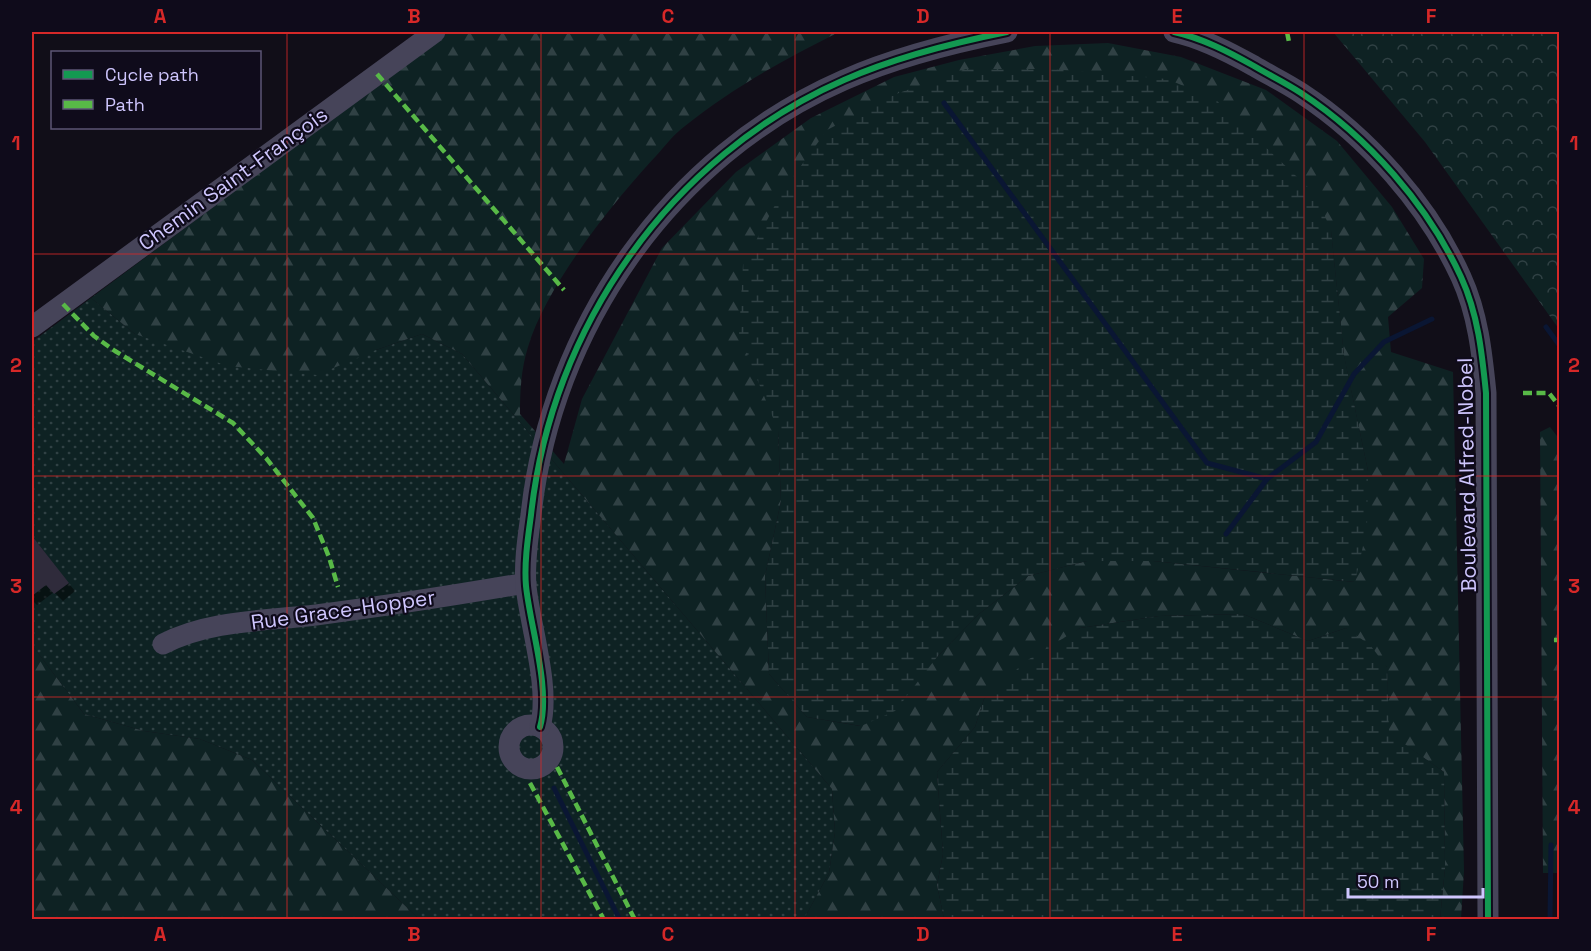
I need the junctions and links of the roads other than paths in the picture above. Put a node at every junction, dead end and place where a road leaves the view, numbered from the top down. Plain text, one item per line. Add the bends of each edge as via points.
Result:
1 (435, 32) edge
2 (1008, 32) edge
3 (1174, 32) edge
4 (32, 327) edge
5 (526, 583) junction
6 (163, 644) dead end
7 (540, 727) dead end
8 (1488, 920) edge

1 - 4 street, Chemin Saint-François
2 - 5 street via 913,54 843,80 742,139 676,199 628,257 594,308 577,343 539,459
3 - 8 street, Boulevard Alfred-Nobel via 1224,49 1302,93 1358,139 1398,178 1433,225 1461,278 1479,331 1486,393
5 - 6 street, Rue Grace-Hopper via 213,627 184,633
5 - 7 street via 544,700

